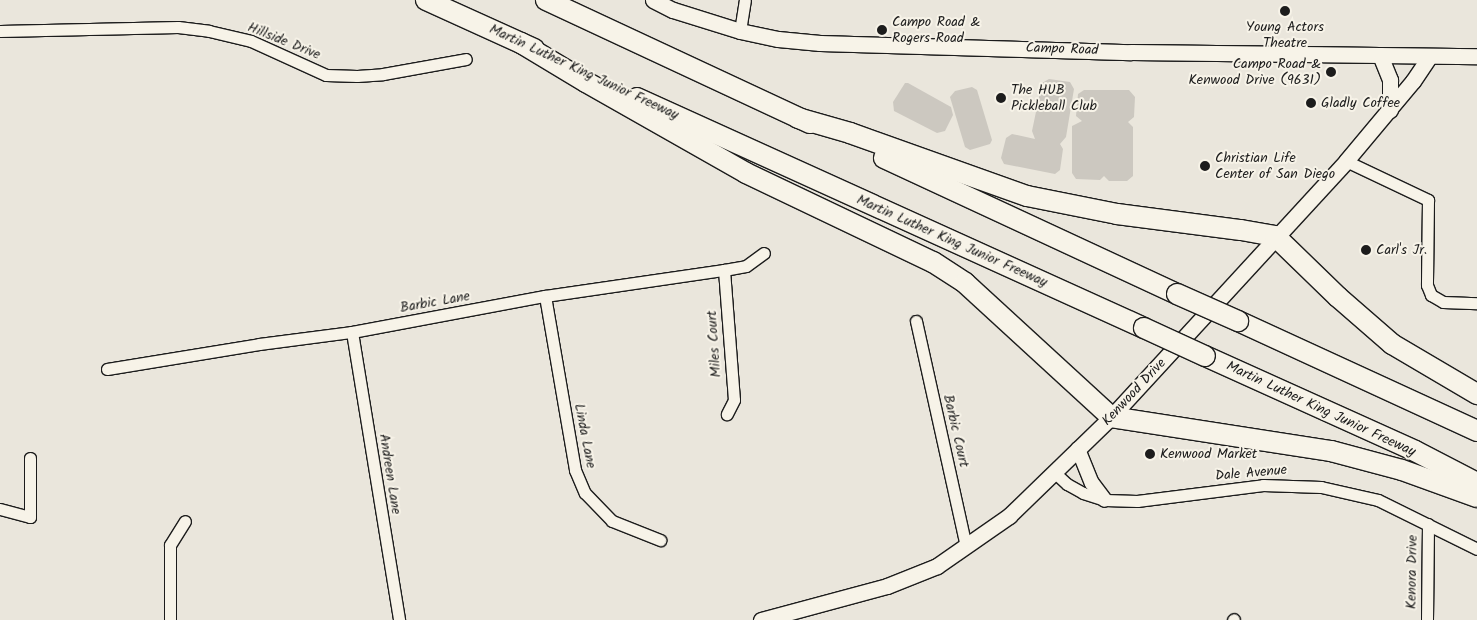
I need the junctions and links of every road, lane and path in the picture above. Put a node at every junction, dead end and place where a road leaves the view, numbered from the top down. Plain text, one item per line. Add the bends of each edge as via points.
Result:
1 (426, 0) edge
2 (546, 0) edge
3 (653, 0) edge
4 (745, 0) edge
5 (0, 31) edge
6 (740, 31) junction
7 (521, 43) junction
8 (1380, 55) junction
9 (1430, 56) junction
10 (1477, 56) edge
11 (466, 58) dead end
12 (1390, 110) junction
13 (798, 118) junction
14 (1346, 161) junction
15 (1275, 236) junction
16 (764, 253) dead end
17 (724, 270) junction
18 (545, 296) junction
19 (1477, 303) edge
20 (916, 321) dead end
21 (352, 332) junction
22 (107, 369) dead end
23 (1477, 394) edge
24 (727, 414) dead end
25 (1111, 417) junction
26 (1477, 431) edge
27 (1078, 449) junction
28 (30, 458) dead end
29 (1054, 472) junction
30 (1477, 483) edge
31 (1477, 497) edge
32 (1105, 500) junction
33 (0, 509) edge
34 (185, 522) dead end
35 (1428, 524) junction
36 (660, 540) dead end
37 (966, 547) junction
38 (1477, 549) edge
39 (170, 620) edge
40 (399, 620) edge
41 (761, 620) edge
42 (1427, 620) edge

1 - 7 highway, Martin Luther King Junior Freeway
2 - 13 highway
3 - 6 main road, Campo Road via 673,10
4 - 6 street
5 - 11 street, Hillside Drive via 178,27 251,41 326,74 357,76
6 - 8 main road, Campo Road via 778,39 836,44
7 - 25 highway via 746,173 933,262 965,283
7 - 30 highway, Martin Luther King Junior Freeway, bridge via 1406,447
8 - 9 main road, Campo Road
8 - 12 main road via 1390,80
9 - 10 main road, Campo Road
9 - 12 main road, Kenwood Drive
12 - 14 main road, Kenwood Drive
13 - 15 highway via 850,133 1027,196 1116,214
13 - 26 highway, bridge
14 - 15 main road, Kenwood Drive
14 - 19 street via 1428,200 1427,285 1431,295 1443,302
15 - 23 highway via 1392,344
15 - 25 main road, Kenwood Drive
16 - 17 street, Barbic Lane via 746,266
17 - 18 street, Barbic Lane
17 - 24 street, Miles Court via 734,400
18 - 21 street, Barbic Lane
18 - 36 street, Linda Lane via 574,470 585,493 612,521
20 - 37 street, Barbic Court
21 - 22 street, Barbic Lane
21 - 40 street, Andreen Lane
25 - 27 main road, Kenwood Drive
25 - 31 highway via 1331,451 1402,470
27 - 29 main road, Kenwood Drive
27 - 32 street via 1092,483
28 - 33 street via 30,517
29 - 32 street, Dale Avenue via 1067,484
29 - 37 main road, Kenwood Drive via 1009,516
32 - 35 street, Dale Avenue via 1136,501 1292,484 1378,500
34 - 39 street via 170,545
35 - 38 street, Dale Avenue
35 - 42 street, Kenora Drive
37 - 41 main road, Kenwood Drive via 937,566 887,586

